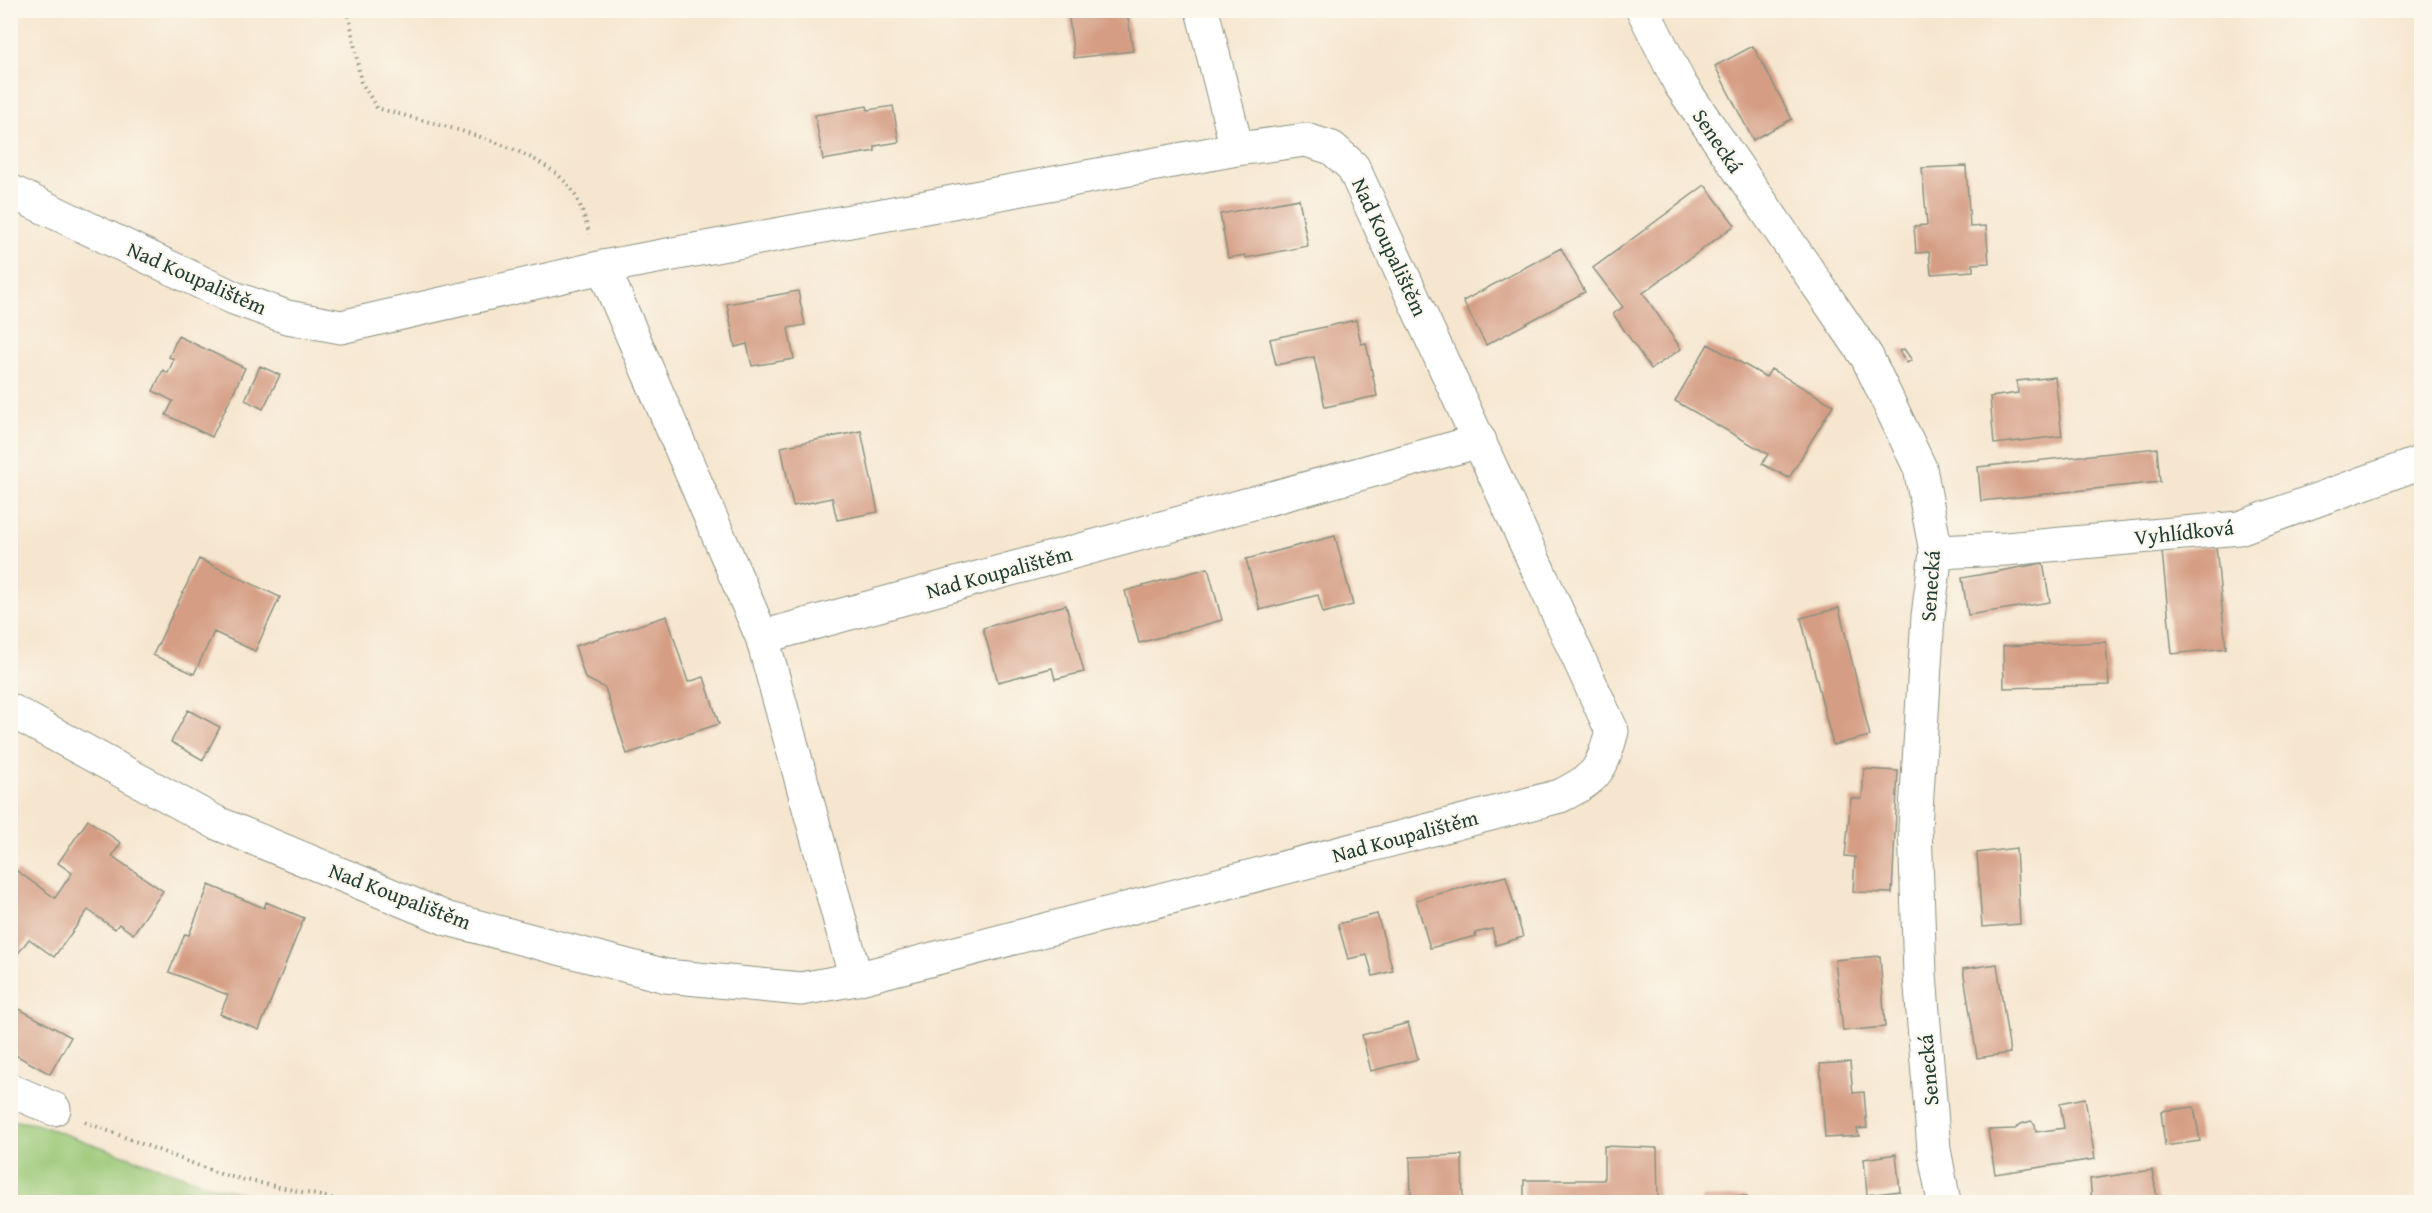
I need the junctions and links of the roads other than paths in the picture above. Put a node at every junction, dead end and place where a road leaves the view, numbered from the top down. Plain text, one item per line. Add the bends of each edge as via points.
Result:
1 (1202, 10) edge
2 (1643, 10) edge
3 (1237, 149) junction
4 (10, 191) edge
5 (603, 267) junction
6 (1480, 441) junction
7 (2421, 462) edge
8 (1936, 552) junction
9 (762, 637) junction
10 (10, 710) edge
11 (856, 979) junction
12 (10, 1090) edge
13 (54, 1109) road end
14 (1944, 1203) edge

1 - 3 street
2 - 8 street, Senecká via 1680,84 1867,357 1920,468
3 - 5 street, Nad Koupalištěm
3 - 6 street, Nad Koupalištěm via 1306,140 1332,148 1353,167
4 - 5 street, Nad Koupalištěm via 234,298 287,317 341,327
5 - 9 street
6 - 9 street, Nad Koupalištěm
6 - 11 street, Nad Koupalištěm via 1612,731 1605,759 1590,781 1560,796
7 - 8 street, Vyhlídková via 2239,528
8 - 14 street, Senecká via 1928,616 1915,827 1920,975 1934,1149
9 - 11 street
10 - 11 street, Nad Koupalištěm via 217,823 448,919 666,976 801,989
12 - 13 street

